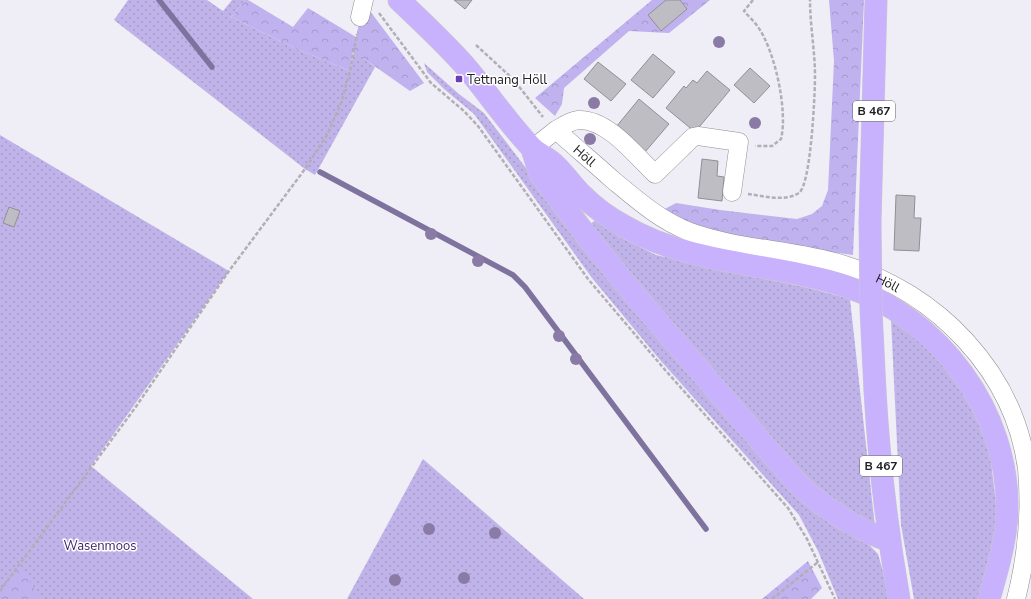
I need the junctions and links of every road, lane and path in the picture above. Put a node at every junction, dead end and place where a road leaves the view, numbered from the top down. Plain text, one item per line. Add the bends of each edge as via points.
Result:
1 (399, 0) edge
2 (753, 0) edge
3 (810, 0) edge
4 (876, 0) edge
5 (362, 8) edge
6 (470, 41) dead end
7 (556, 130) junction
8 (739, 142) junction
9 (532, 149) junction
10 (732, 192) joint
11 (889, 541) junction
12 (818, 562) dead end
13 (0, 591) edge
14 (772, 599) edge
15 (899, 599) edge
16 (989, 599) edge
17 (1016, 599) edge

1 - 9 main road via 466,67
2 - 8 path via 744,11 758,27 771,53 782,99 784,127 781,139 772,146 755,146
3 - 10 path via 815,76 811,147 806,180 801,192 793,196 778,198
4 - 11 main road, B 467, bridge via 870,222 871,310 878,441
5 - 13 path via 350,72 341,103 327,135 135,408
6 - 7 path via 513,79
7 - 8 lane via 579,120 592,121 606,128 655,174 693,137
7 - 9 lane
7 - 17 lane, Höll via 638,201 670,222 690,232 712,238 817,258 868,273 907,291 960,333 985,364 1002,394 1015,424 1027,468 1030,516 1025,564
8 - 10 lane
9 - 11 main road via 540,174 590,239 638,299 797,482 819,503 845,520
9 - 16 main road via 552,162 582,196 604,213 645,237 670,248 703,257 804,276 849,288 896,311 919,327 942,349 978,397 998,444 1004,473 1007,512 1005,536
11 - 15 main road, B 467
12 - 14 path

